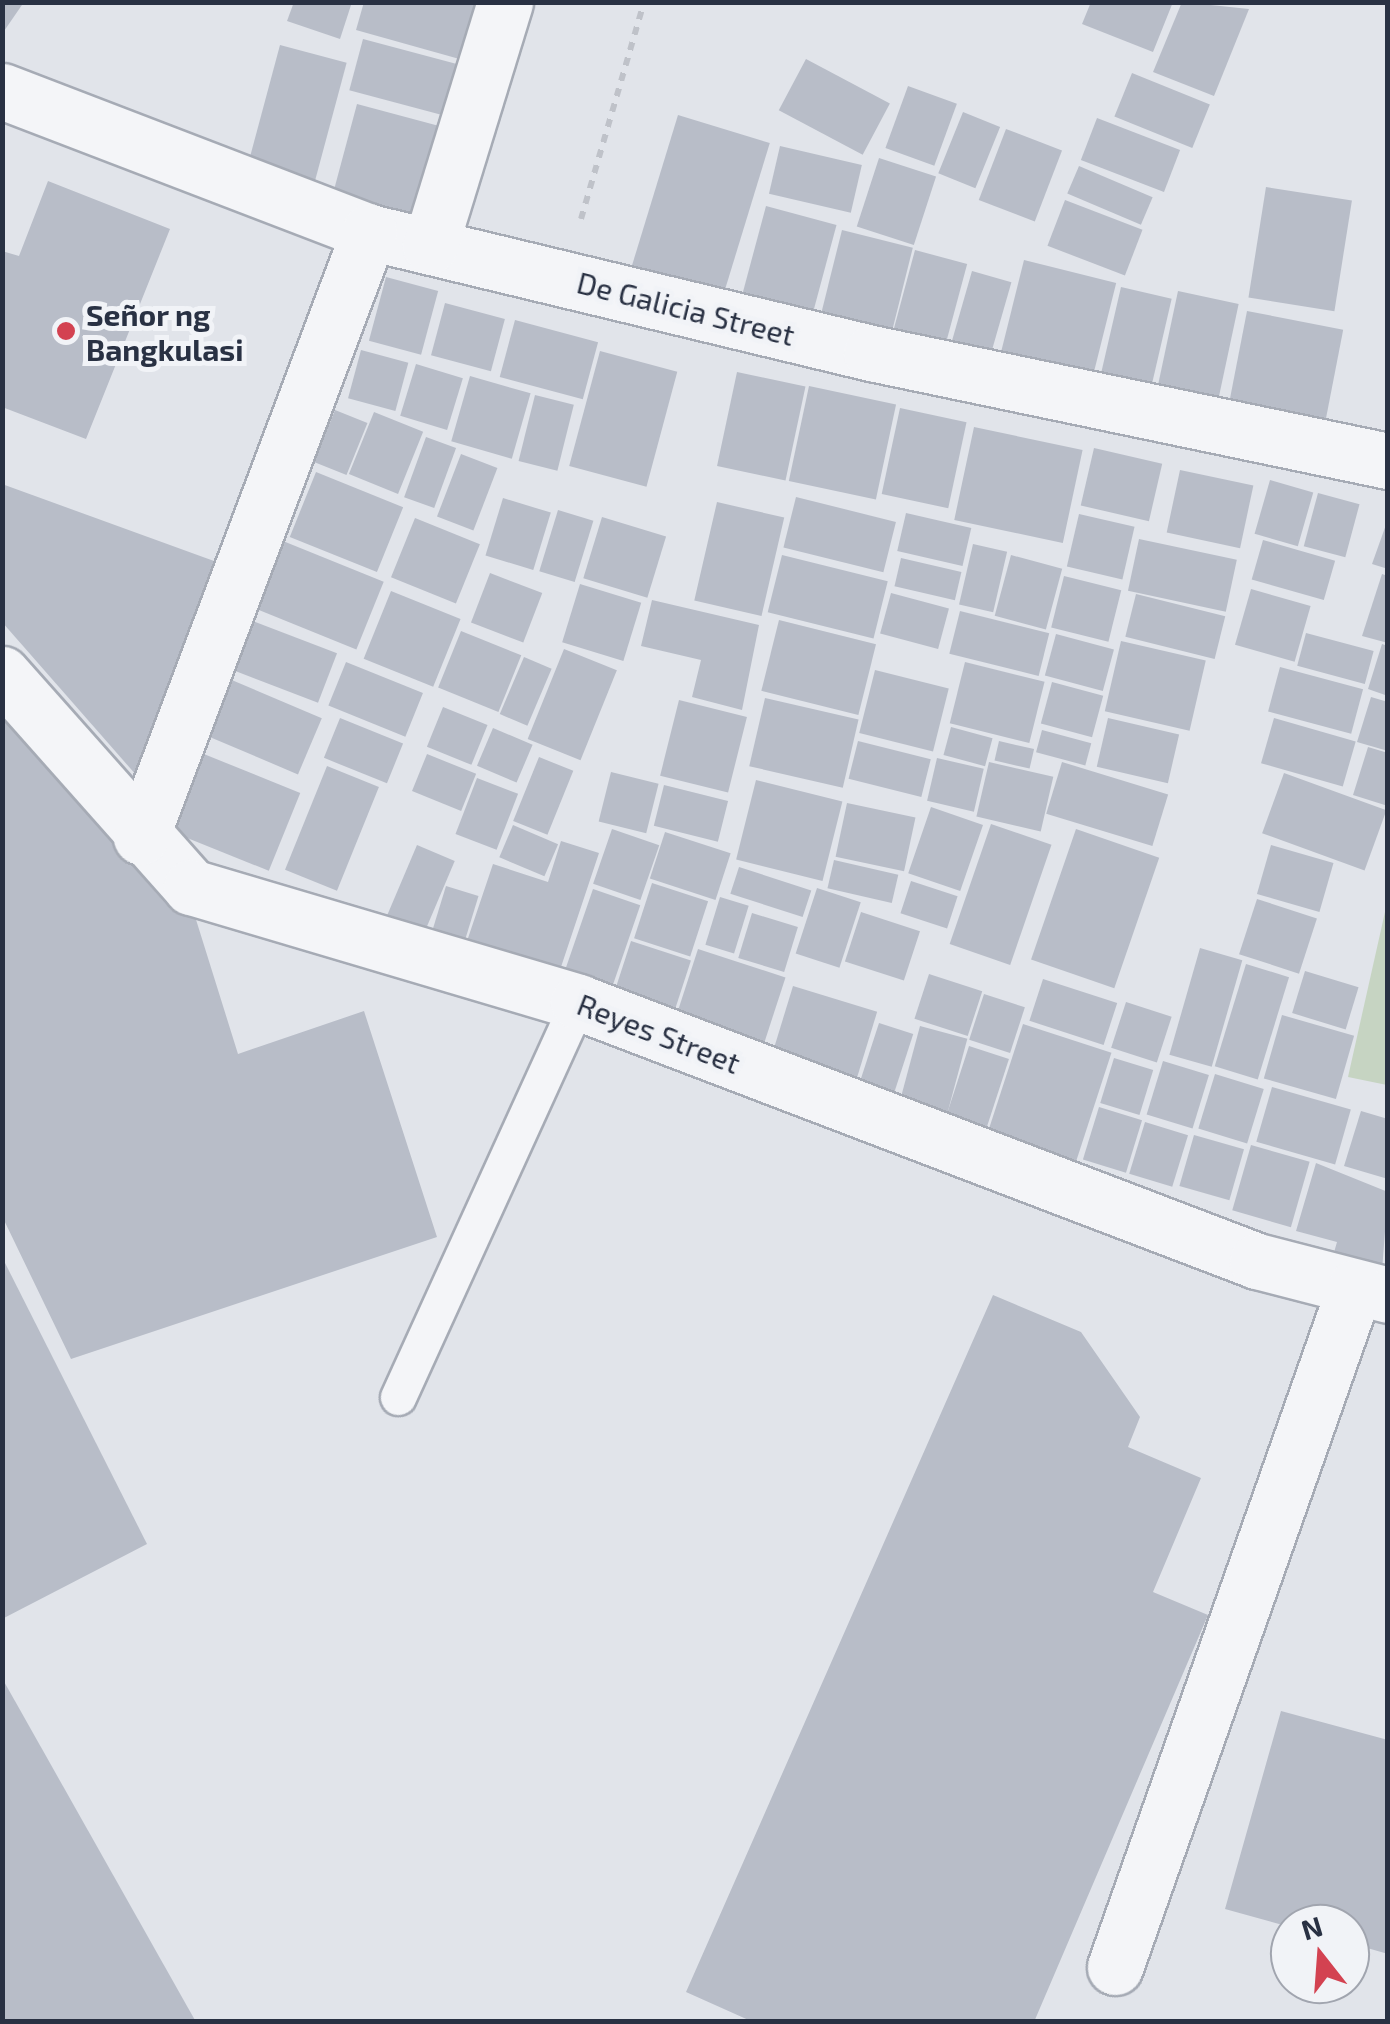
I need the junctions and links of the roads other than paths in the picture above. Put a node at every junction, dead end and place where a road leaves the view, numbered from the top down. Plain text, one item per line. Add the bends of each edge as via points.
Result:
1 (505, 2) edge
2 (2, 91) edge
3 (370, 232) junction
4 (430, 246) junction
5 (1388, 461) edge
6 (2, 674) edge
7 (141, 837) junction
8 (578, 1002) junction
9 (1371, 1291) edge
10 (398, 1397) dead end
11 (1116, 1967) dead end

1 - 4 street
2 - 3 street, De Galicia Street
3 - 4 street, De Galicia Street
3 - 7 street
4 - 5 street, De Galicia Street via 871,353
6 - 7 street, Reyes Street
7 - 8 street, Reyes Street via 191,886
8 - 9 street, Reyes Street via 1257,1261
8 - 10 lane
9 - 11 street

